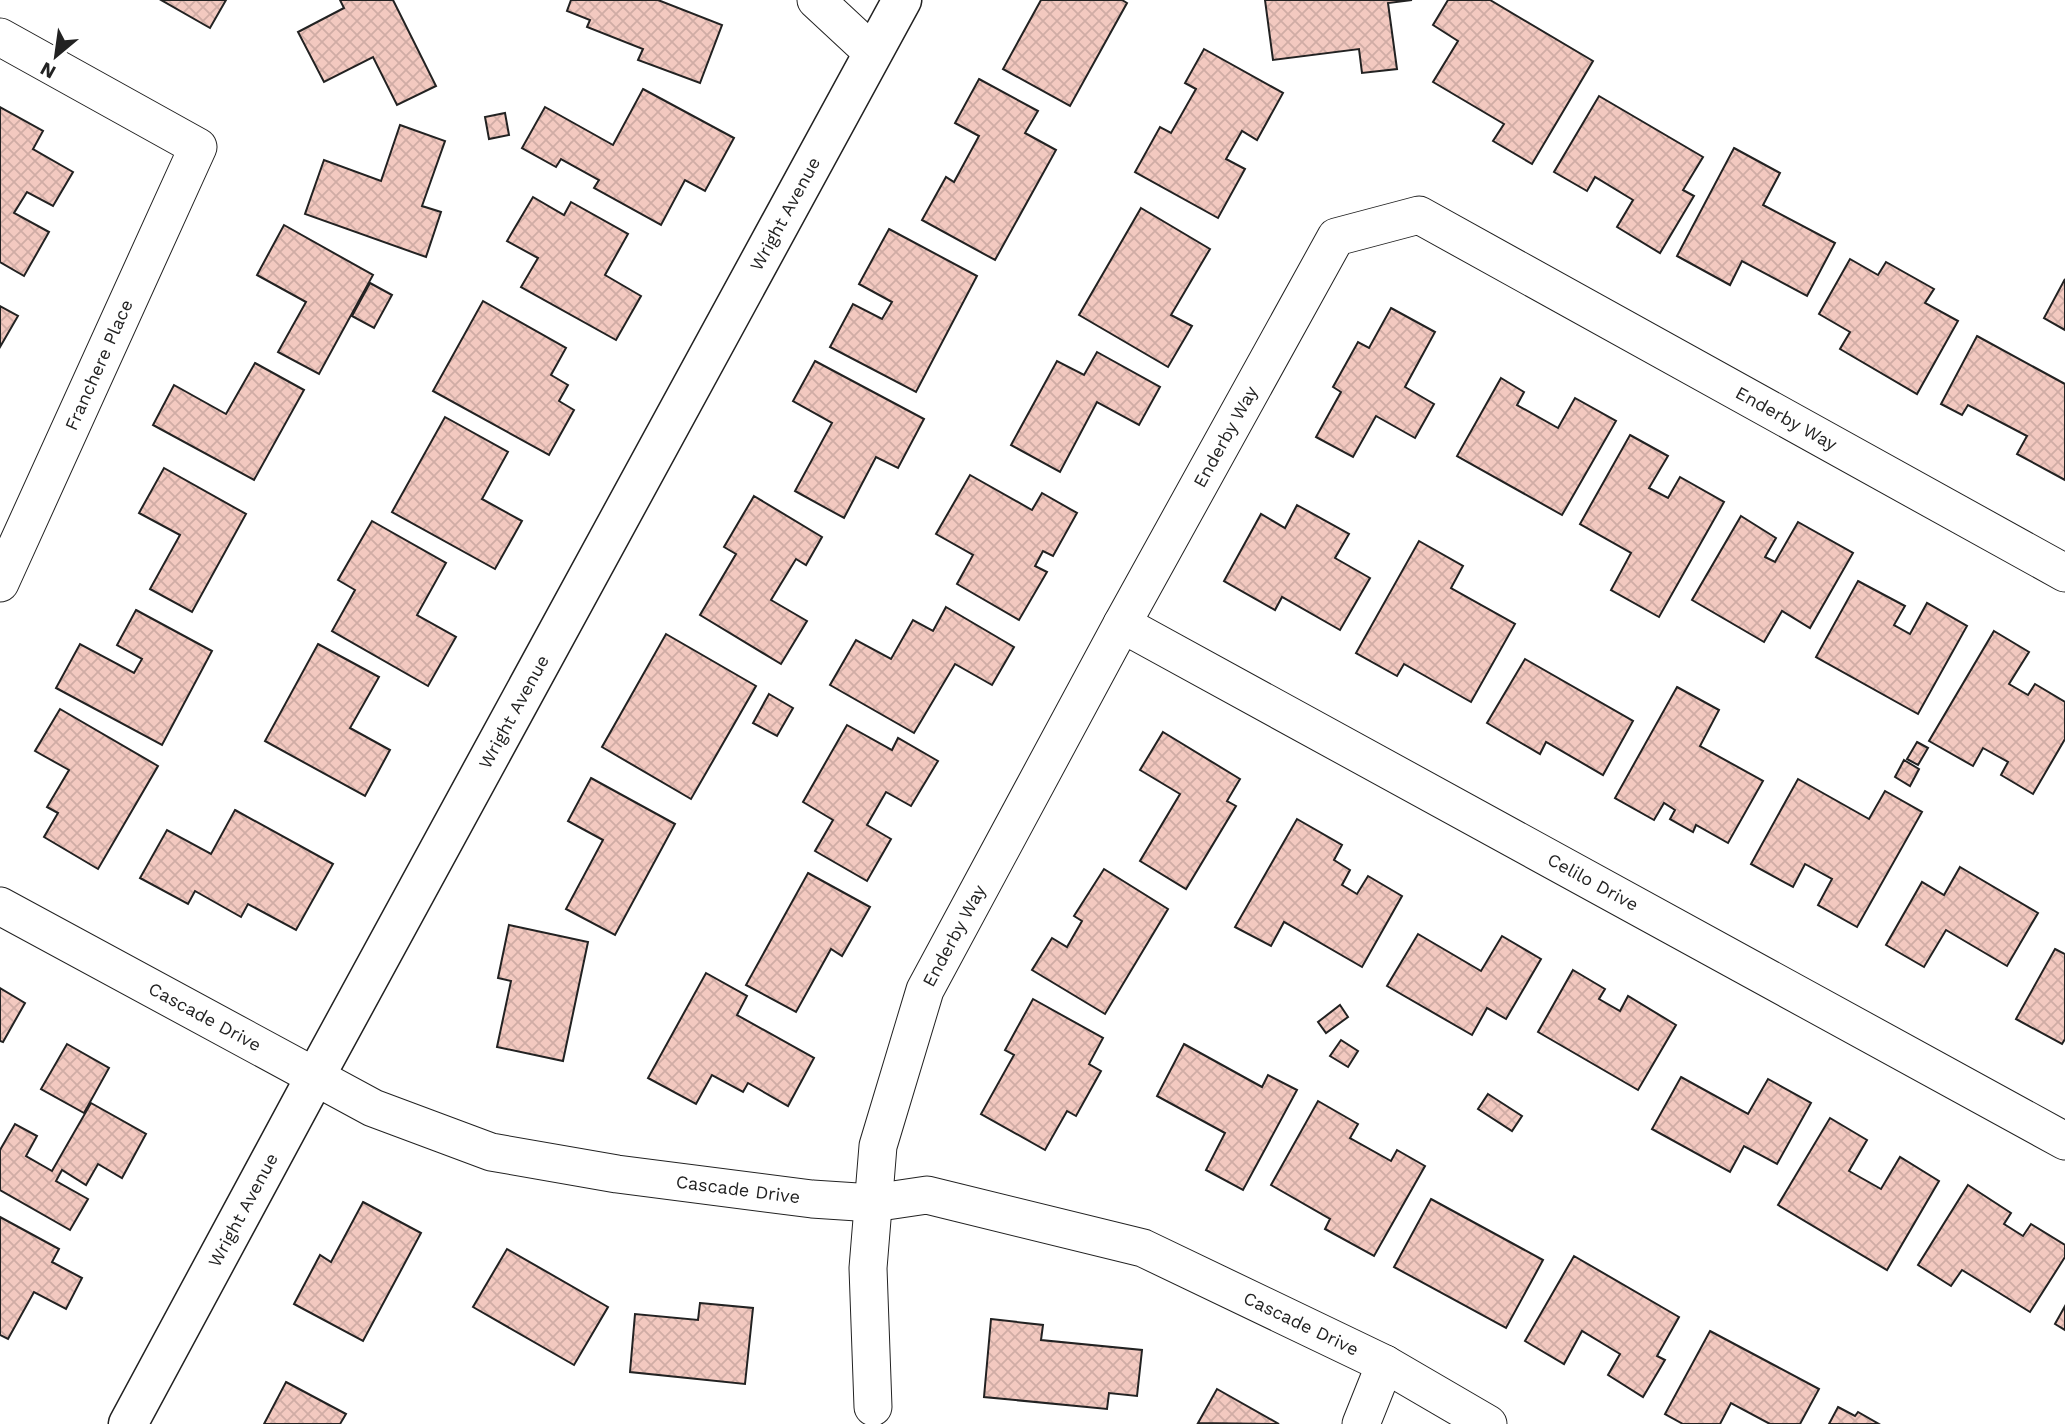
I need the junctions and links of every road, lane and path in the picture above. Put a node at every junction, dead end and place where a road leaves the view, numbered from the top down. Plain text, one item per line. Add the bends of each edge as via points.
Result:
1 (816, 0) edge
2 (902, 0) edge
3 (0, 37) edge
4 (873, 52) junction
5 (2065, 573) edge
6 (0, 583) edge
7 (1122, 624) junction
8 (0, 906) edge
9 (315, 1077) junction
10 (2065, 1141) edge
11 (873, 1203) junction
12 (1385, 1364) junction
13 (873, 1406) dead end
14 (128, 1424) edge
15 (1361, 1424) edge
16 (1488, 1424) edge

1 - 4 street
2 - 4 street, Wright Avenue
3 - 6 street, Franchere Place via 198,147
4 - 9 street, Wright Avenue
5 - 7 street, Enderby Way via 1419,215 1336,237
7 - 10 street, Celilo Drive
7 - 11 street, Enderby Way via 925,990 878,1146
8 - 9 street, Cascade Drive
9 - 11 street, Cascade Drive via 373,1108 491,1152 617,1174
9 - 14 street, Wright Avenue
11 - 12 street, Cascade Drive via 927,1195 1143,1248
11 - 13 street, Enderby Way via 868,1268
12 - 15 street
12 - 16 street, Cascade Drive

